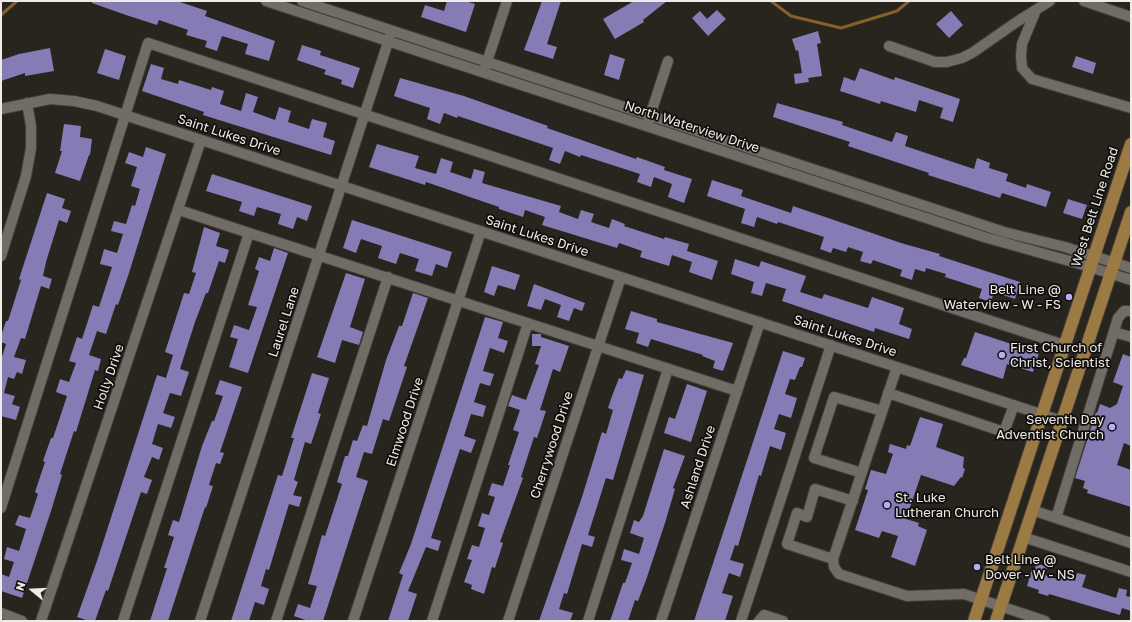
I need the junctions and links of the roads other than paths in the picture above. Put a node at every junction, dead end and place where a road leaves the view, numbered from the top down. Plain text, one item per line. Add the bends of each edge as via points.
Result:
1 (266, 1) edge
2 (302, 1) edge
3 (506, 1) edge
4 (1050, 1) edge
5 (1084, 1) edge
6 (324, 4) edge
7 (1036, 10) junction
8 (1131, 17) edge
9 (319, 18) junction
10 (392, 31) junction
11 (389, 41) junction
12 (889, 46) dead end
13 (668, 61) dead end
14 (487, 62) junction
15 (483, 73) junction
16 (27, 103) junction
17 (1, 108) edge
18 (1131, 108) edge
19 (124, 114) junction
20 (366, 114) junction
21 (650, 115) junction
22 (647, 126) junction
23 (201, 140) junction
24 (1131, 144) edge
25 (342, 186) junction
26 (179, 210) junction
27 (1131, 212) edge
28 (481, 231) junction
29 (249, 233) junction
30 (1, 256) edge
31 (319, 256) junction
32 (1092, 262) junction
33 (1112, 268) junction
34 (1131, 268) edge
35 (621, 276) junction
36 (388, 277) junction
37 (1131, 280) edge
38 (458, 301) junction
39 (1131, 311) edge
40 (760, 322) junction
41 (528, 323) junction
42 (1114, 332) junction
43 (1131, 337) edge
44 (831, 345) junction
45 (1064, 345) junction
46 (598, 346) junction
47 (897, 367) junction
48 (668, 369) junction
49 (737, 391) junction
50 (888, 393) junction
51 (1014, 404) junction
52 (882, 411) junction
53 (1042, 414) junction
54 (1062, 421) junction
55 (862, 473) junction
56 (853, 501) junction
57 (1, 508) edge
58 (1032, 510) junction
59 (1056, 518) junction
60 (1023, 537) junction
61 (1131, 543) edge
62 (833, 558) junction
63 (1131, 572) edge
64 (980, 600) junction
65 (1001, 607) junction
66 (6, 617) edge
67 (22, 621) edge
68 (41, 621) edge
69 (123, 621) edge
70 (200, 621) edge
71 (276, 621) edge
72 (353, 621) edge
73 (432, 621) edge
74 (508, 621) edge
75 (588, 621) edge
76 (661, 621) edge
77 (741, 621) edge
78 (760, 621) edge
79 (783, 621) edge
80 (974, 621) edge
81 (996, 621) edge
82 (1045, 621) edge

1 - 9 street, North Waterview Drive
2 - 6 street, North Waterview Drive
3 - 14 street
4 - 7 street
5 - 8 street
6 - 9 street
6 - 10 street, North Waterview Drive
7 - 12 street via 972,53 947,62 935,62
7 - 18 street via 1022,44 1020,56 1022,68 1032,79
9 - 11 street, North Waterview Drive
10 - 11 street, Laurel Lane
10 - 14 street, North Waterview Drive
11 - 15 street, North Waterview Drive
11 - 20 street, Laurel Lane
13 - 21 street
14 - 15 street
14 - 21 street, North Waterview Drive
15 - 22 street, North Waterview Drive
16 - 17 street, Saint Lukes Drive
16 - 19 street, Saint Lukes Drive via 50,100 74,101
16 - 30 street via 31,148 26,176
19 - 20 street via 148,43
19 - 23 street, Saint Lukes Drive
19 - 57 street
20 - 25 street, Laurel Lane
20 - 45 street
21 - 22 street
21 - 32 street, North Waterview Drive
22 - 32 street, North Waterview Drive via 984,237
23 - 25 street, Saint Lukes Drive
23 - 26 street, Holly Drive
24 - 32 main road, West Belt Line Road
25 - 28 street, Saint Lukes Drive
25 - 31 street, Laurel Lane
26 - 29 street
26 - 68 street, Holly Drive
27 - 33 main road
28 - 35 street, Saint Lukes Drive
28 - 38 street, Elmwood Drive
29 - 31 street
29 - 69 street
31 - 36 street
31 - 70 street, Laurel Lane
32 - 33 street, North Waterview Drive
32 - 45 main road, West Belt Line Road
33 - 34 street
33 - 37 street
33 - 54 main road
35 - 40 street, Saint Lukes Drive
35 - 46 street, Cherrywood Drive
36 - 38 street
36 - 71 street
38 - 41 street
38 - 72 street, Elmwood Drive
39 - 42 street via 1124,311 1118,318
40 - 44 street, Saint Lukes Drive
40 - 49 street, Ashland Drive
41 - 46 street
41 - 73 street
42 - 43 street
42 - 59 street
44 - 47 street, Saint Lukes Drive
44 - 77 street
45 - 53 main road, West Belt Line Road
46 - 48 street
46 - 74 street, Cherrywood Drive
47 - 50 street
47 - 51 street, Saint Lukes Drive
48 - 49 street
48 - 75 street
49 - 76 street, Ashland Drive
50 - 51 street via 1004,432
50 - 52 street
51 - 53 street, Saint Lukes Drive
52 - 55 street
52 - 55 street via 834,397 814,458
53 - 54 street, Saint Lukes Drive
53 - 64 main road, West Belt Line Road
54 - 58 main road
55 - 56 street
56 - 62 street
56 - 62 street via 815,489 807,517 797,513 787,544
58 - 59 street
58 - 60 main road
59 - 61 street
60 - 63 street
60 - 65 main road
62 - 64 street via 834,567 839,574 907,596 964,594
64 - 65 street
64 - 80 main road, West Belt Line Road
65 - 81 main road
65 - 82 street
66 - 67 street
78 - 79 street via 764,615

